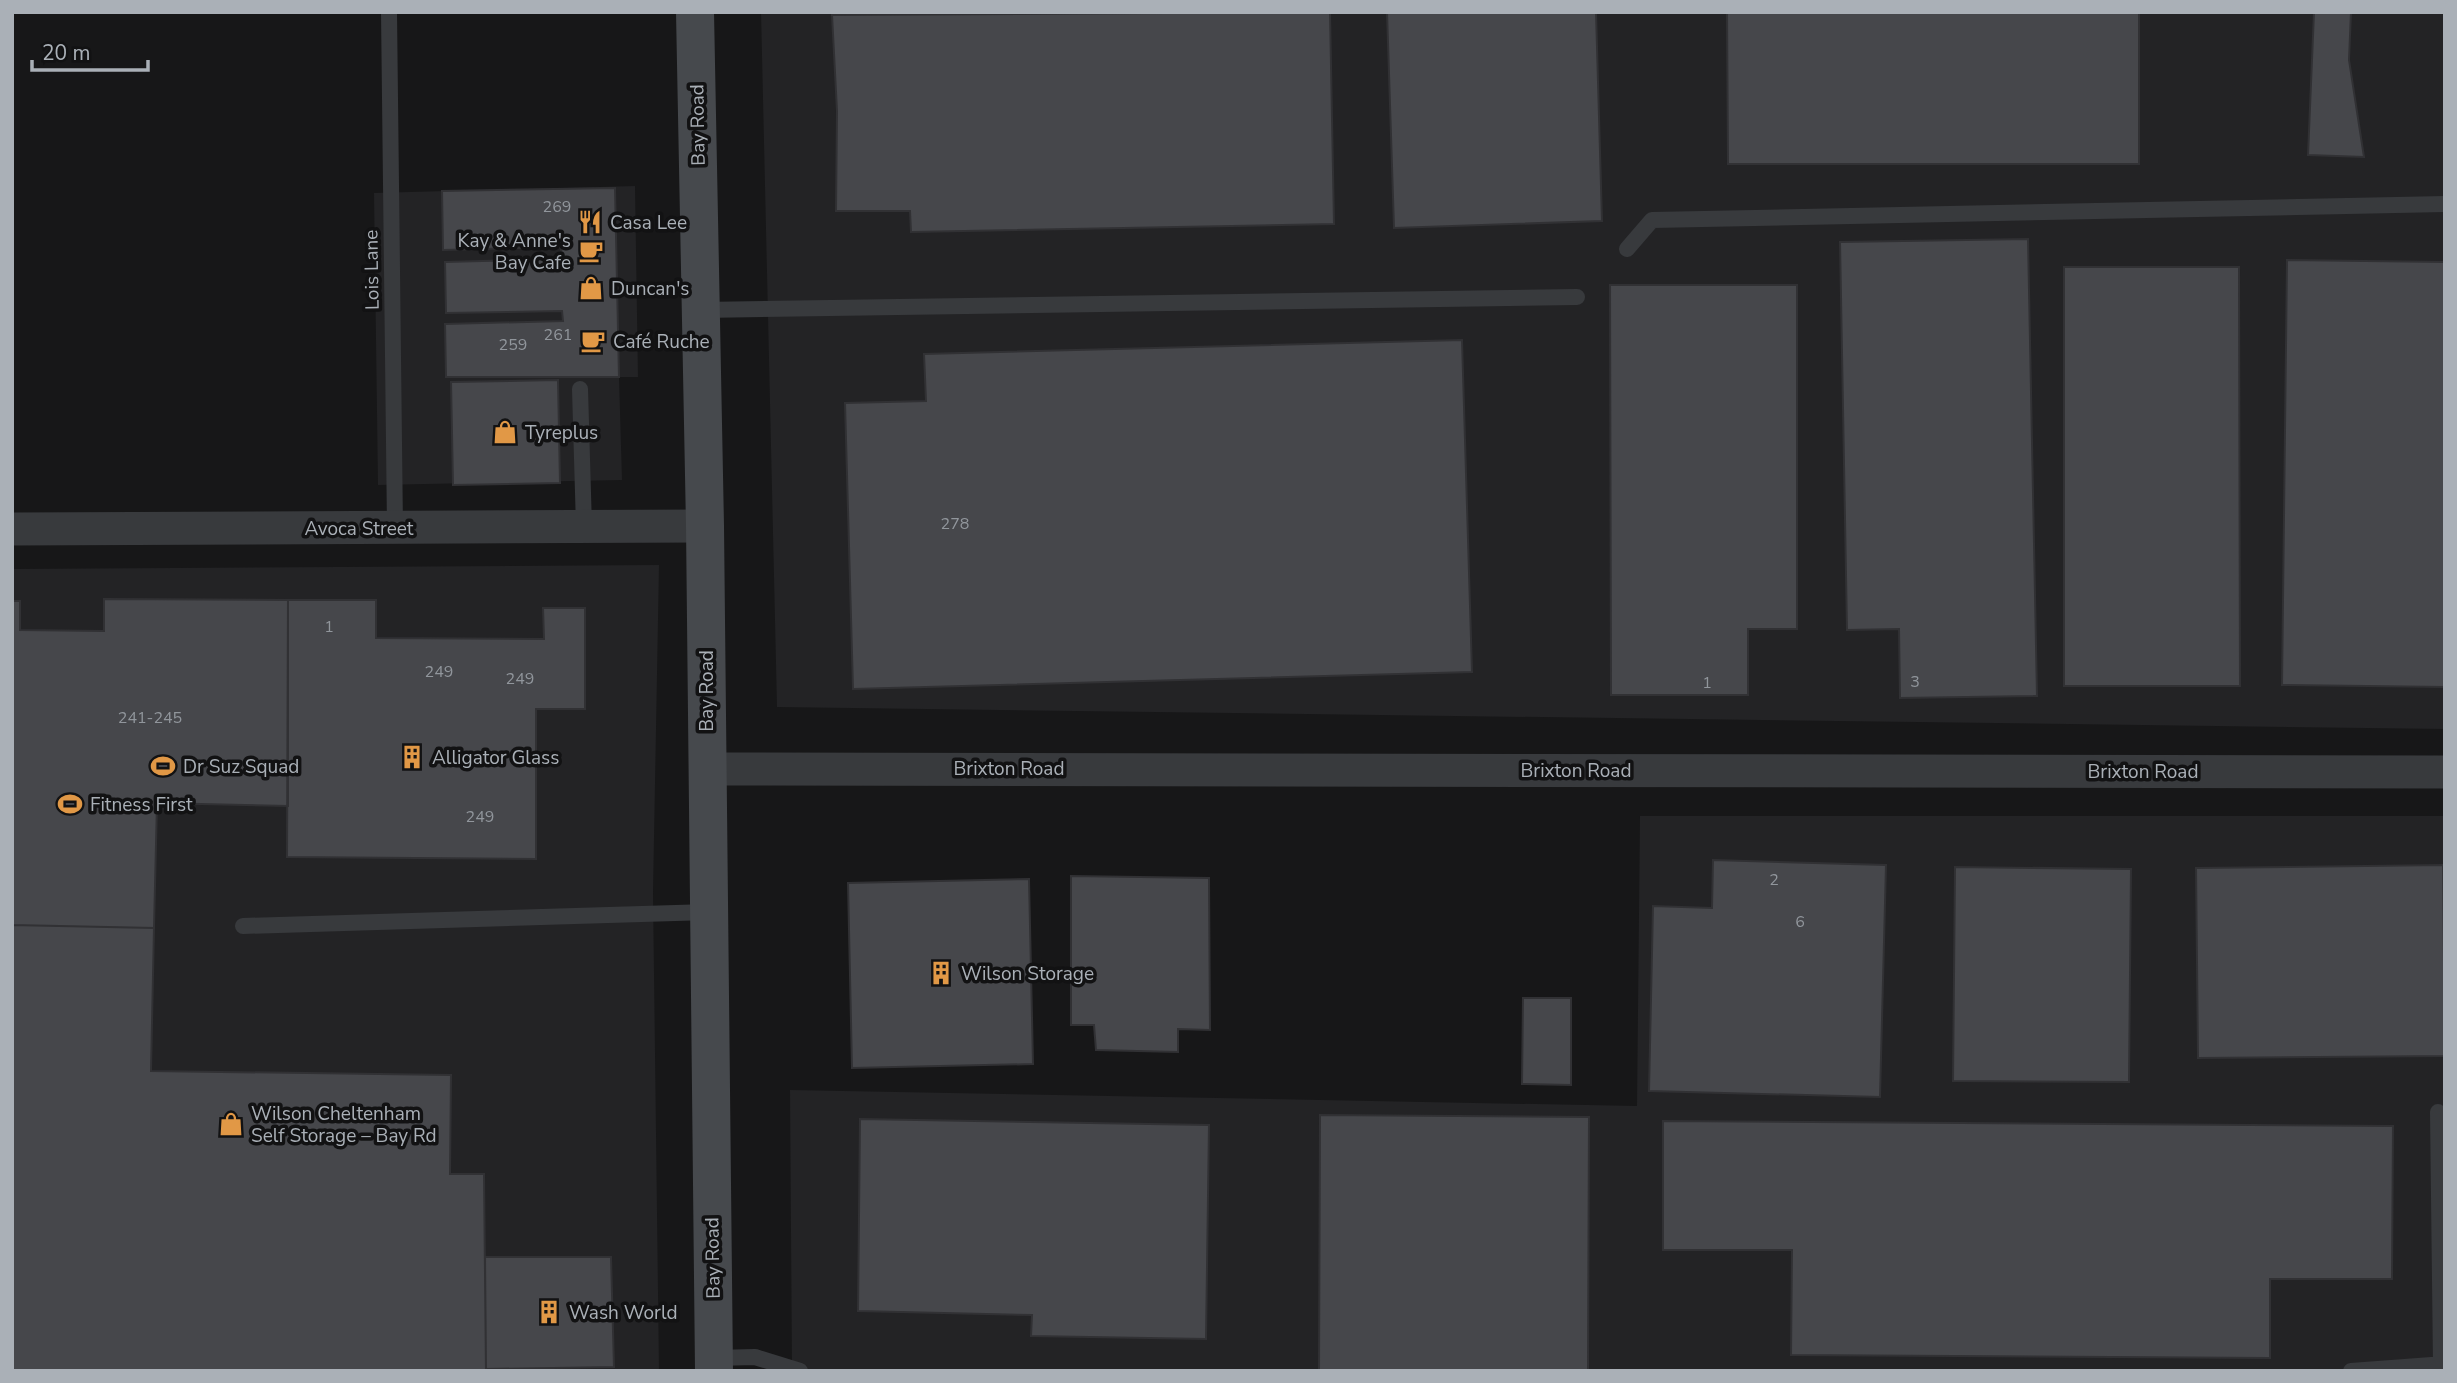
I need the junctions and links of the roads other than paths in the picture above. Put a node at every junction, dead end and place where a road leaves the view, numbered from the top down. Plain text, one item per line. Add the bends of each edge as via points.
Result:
1 (389, 12) edge
2 (695, 12) edge
3 (2445, 204) edge
4 (1627, 249) dead end
5 (1577, 297) dead end
6 (701, 310) junction
7 (580, 389) dead end
8 (705, 526) junction
9 (584, 527) junction
10 (395, 528) junction
11 (12, 529) edge
12 (707, 769) junction
13 (2445, 772) edge
14 (709, 912) junction
15 (243, 926) dead end
16 (2438, 1112) dead end
17 (714, 1364) edge
18 (2443, 1364) edge
19 (800, 1371) edge
20 (2351, 1371) edge

1 - 10 lane, Lois Lane
2 - 6 main road, Bay Road
3 - 4 lane via 1652,220
5 - 6 lane
6 - 8 main road, Bay Road
7 - 9 lane
8 - 9 street, Avoca Street
8 - 12 main road, Bay Road
9 - 10 street, Avoca Street
10 - 11 street, Avoca Street
12 - 13 street, Brixton Road
12 - 14 main road, Bay Road
14 - 15 lane
14 - 17 main road, Bay Road
16 - 18 lane
17 - 19 lane via 755,1357
18 - 20 lane

